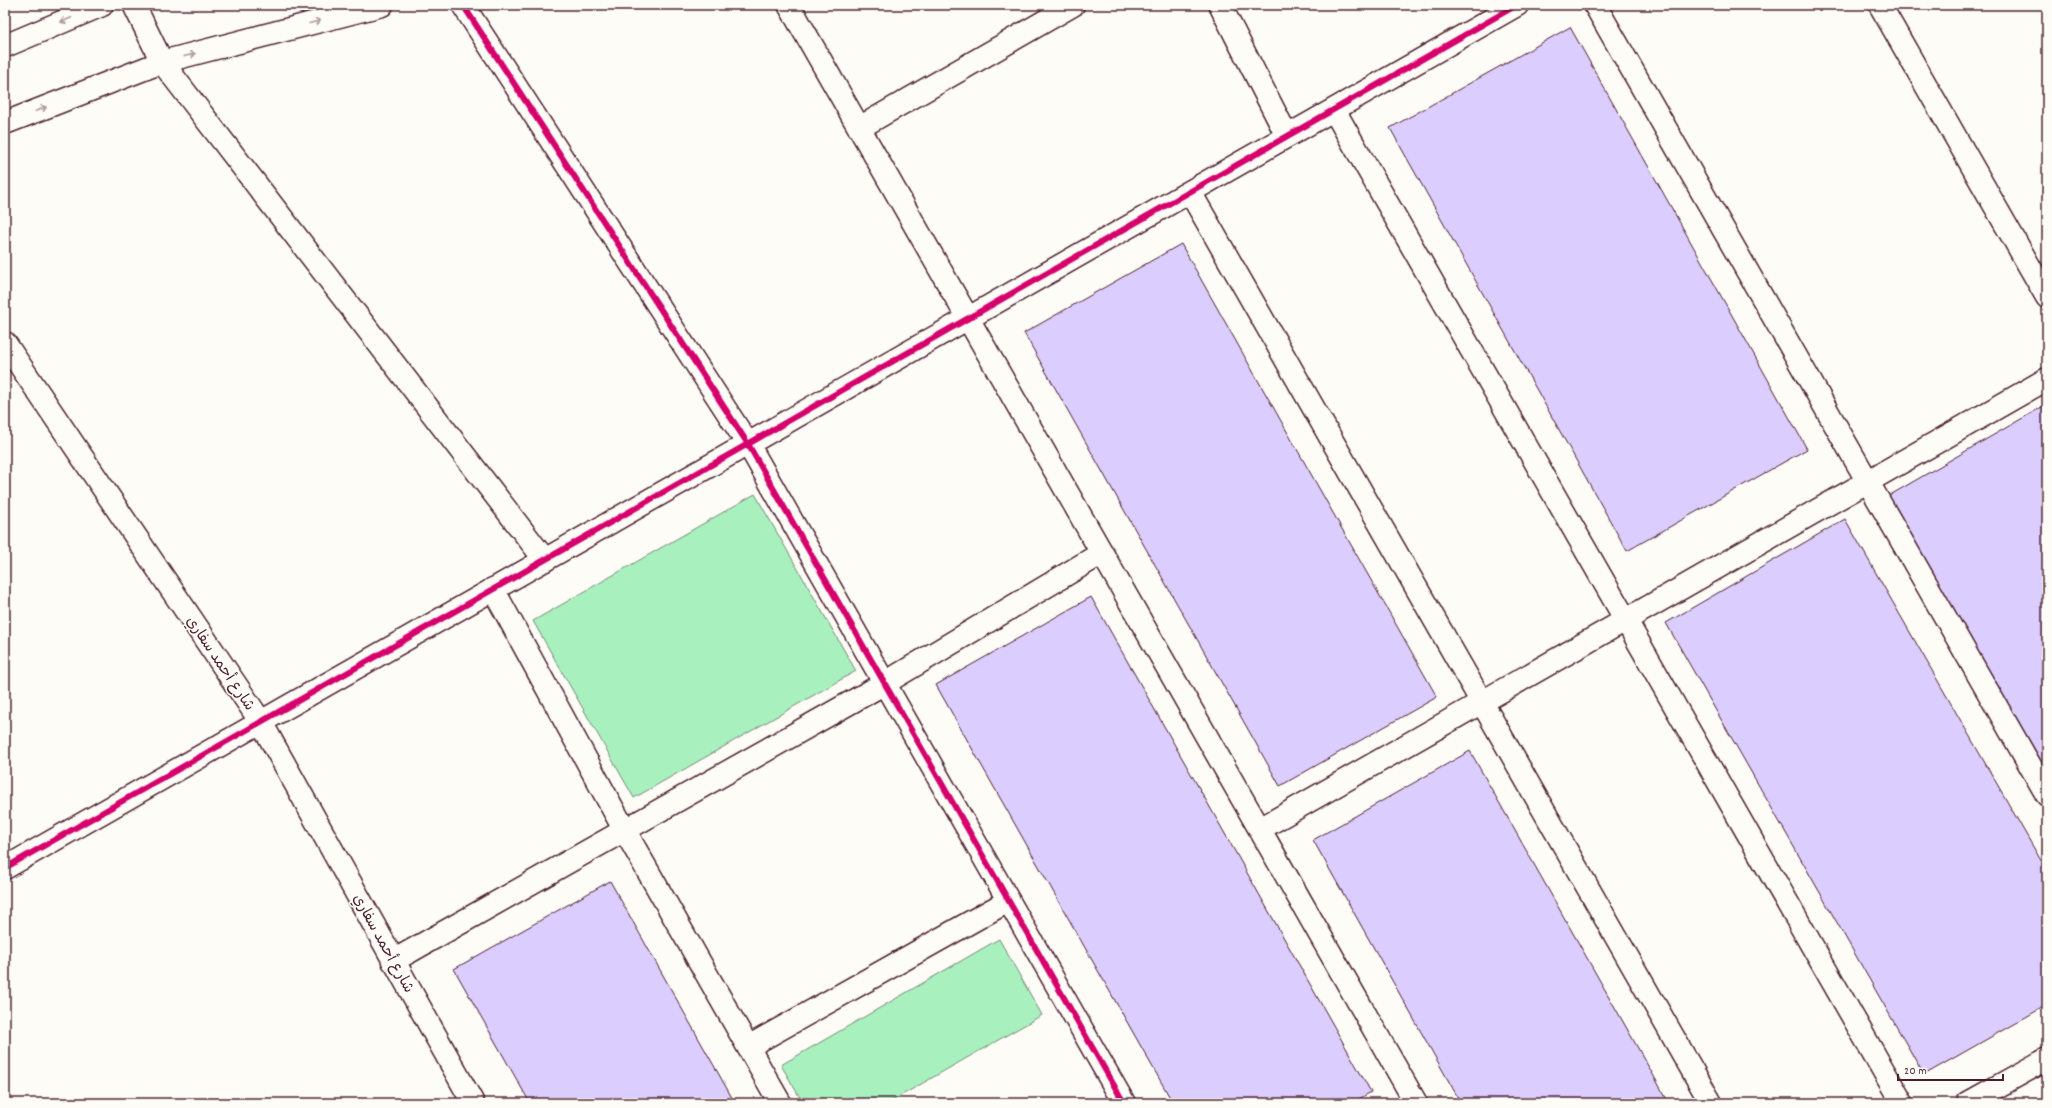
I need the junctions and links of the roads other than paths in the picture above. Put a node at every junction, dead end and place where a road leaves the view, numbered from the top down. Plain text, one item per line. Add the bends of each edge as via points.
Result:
1 (102, 5) edge
2 (134, 5) edge
3 (382, 5) edge
4 (463, 5) edge
5 (789, 5) edge
6 (1073, 5) edge
7 (1220, 5) edge
8 (1517, 5) edge
9 (1595, 5) edge
10 (1880, 5) edge
11 (5, 46) edge
12 (162, 62) junction
13 (1334, 110) junction
14 (5, 123) edge
15 (859, 128) junction
16 (1287, 136) junction
17 (1190, 192) junction
18 (2047, 297) edge
19 (968, 319) junction
20 (5, 343) edge
21 (2047, 379) edge
22 (748, 444) junction
23 (1868, 481) junction
24 (1102, 553) junction
25 (545, 560) junction
26 (493, 590) junction
27 (1625, 620) junction
28 (884, 683) junction
29 (1481, 702) junction
30 (261, 722) junction
31 (2047, 795) edge
32 (1260, 829) junction
33 (625, 831) junction
34 (5, 868) edge
35 (1008, 901) junction
36 (393, 960) junction
37 (748, 1047) junction
38 (2047, 1059) edge
39 (472, 1103) edge
40 (780, 1103) edge
41 (1124, 1103) edge
42 (1416, 1103) edge
43 (1711, 1103) edge
44 (1902, 1103) edge
45 (1968, 1103) edge

1 -> 11 street
2 - 12 street
12 -> 3 street
4 - 22 street
5 - 15 street
6 - 15 street
7 - 16 street
8 - 13 street
9 - 23 street
10 - 18 street
14 -> 12 street
12 - 25 street
13 - 16 street
13 - 27 street
15 - 19 street
16 - 17 street
17 - 19 street
17 - 29 street
19 - 22 street
19 - 24 street
20 - 30 street, شارع أحمد سفاري
21 - 23 street
22 - 25 street
22 - 28 street
23 - 27 street
23 - 31 street
24 - 28 street
24 - 32 street
25 - 26 street
26 - 30 street
26 - 33 street
27 - 29 street
27 - 44 street
28 - 33 street
28 - 35 street
29 - 32 street
29 - 43 street
30 - 34 street
30 - 36 street, شارع أحمد سفاري
32 - 42 street
33 - 36 street
33 - 37 street
35 - 37 street
35 - 41 street
36 - 39 street, شارع أحمد سفاري
37 - 40 street
38 - 45 street

